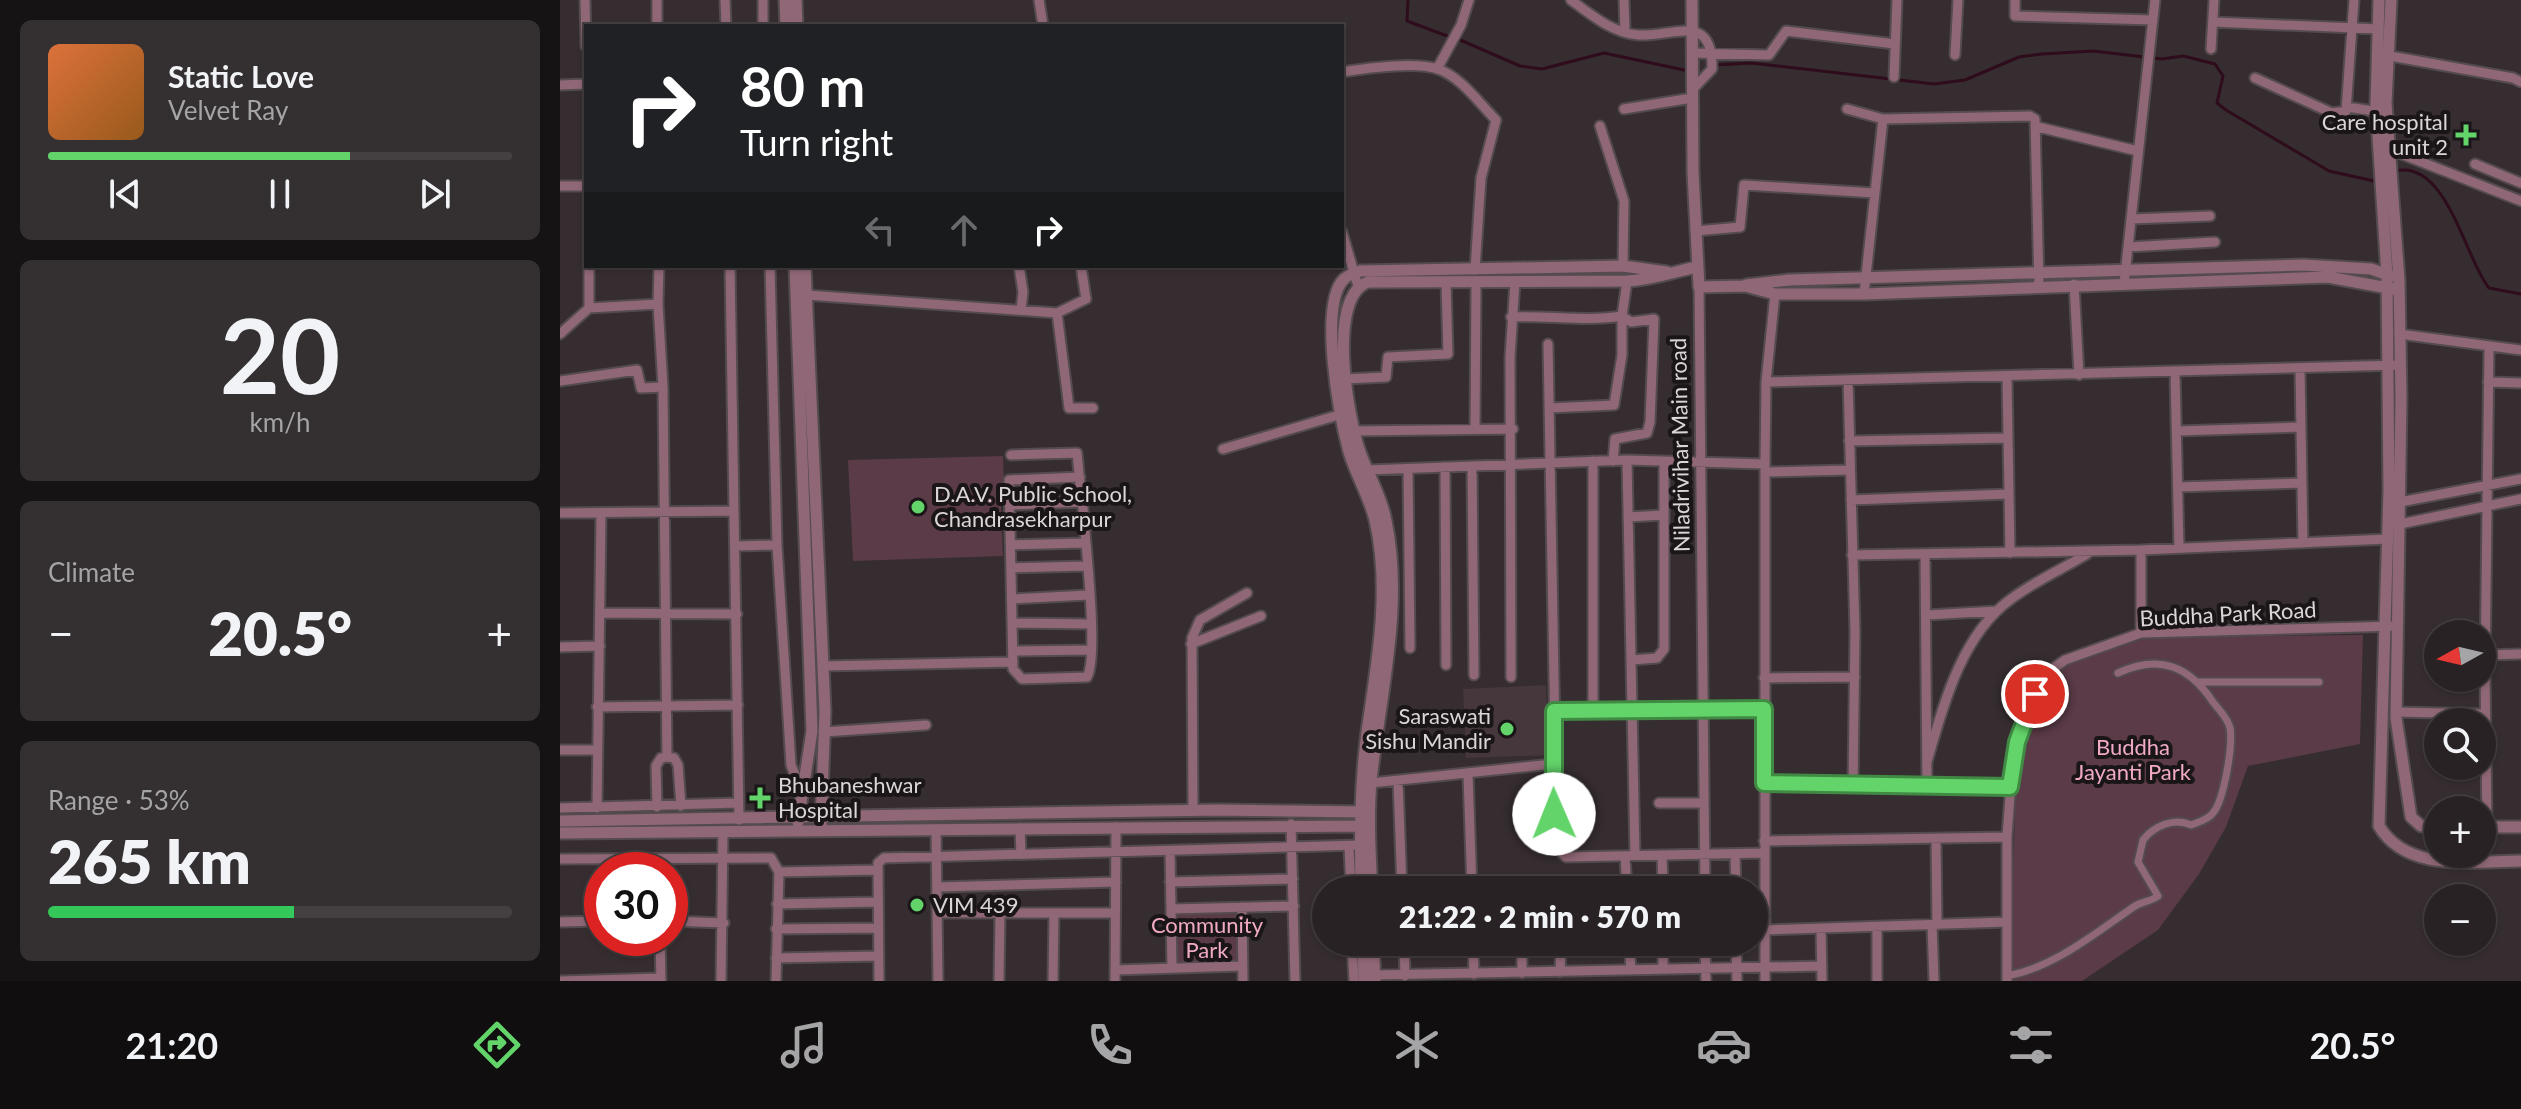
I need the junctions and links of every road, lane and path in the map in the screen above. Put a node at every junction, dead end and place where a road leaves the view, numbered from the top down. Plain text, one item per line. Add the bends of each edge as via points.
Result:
1 (585, 0) edge
2 (657, 0) edge
3 (725, 0) edge
4 (763, 0) edge
5 (785, 0) edge
6 (796, 0) edge
7 (1039, 0) edge
8 (1469, 0) edge
9 (1571, 0) edge
10 (1624, 0) edge
11 (1692, 0) edge
12 (1897, 0) edge
13 (1958, 0) edge
14 (2015, 0) edge
15 (2155, 0) edge
16 (2214, 0) edge
17 (2354, 0) edge
18 (2379, 0) edge
19 (2391, 0) edge
20 (2153, 20) junction
21 (2213, 22) junction
22 (586, 24) edge
23 (657, 24) edge
24 (726, 24) edge
25 (763, 24) edge
26 (786, 24) edge
27 (797, 24) edge
28 (1043, 24) edge
29 (2352, 28) junction
30 (2379, 29) junction
31 (1692, 30) junction
32 (1625, 31) junction
33 (1895, 44) junction
34 (2211, 49) dead end
35 (1711, 54) junction
36 (1955, 55) dead end
37 (1692, 56) junction
38 (2390, 56) junction
39 (1437, 69) junction
40 (1344, 72) edge
41 (1894, 77) dead end
42 (2255, 78) dead end
43 (2521, 82) edge
44 (584, 84) edge
45 (560, 85) edge
46 (1692, 89) junction
47 (2347, 107) junction
48 (1624, 109) dead end
49 (1847, 109) dead end
50 (2382, 112) junction
51 (1883, 119) junction
52 (1600, 126) dead end
53 (2038, 127) junction
54 (2138, 151) junction
55 (2388, 158) junction
56 (2475, 164) dead end
57 (2521, 183) edge
58 (560, 186) edge
59 (584, 186) edge
60 (1875, 193) junction
61 (2521, 201) edge
62 (2210, 216) dead end
63 (2131, 219) junction
64 (1696, 231) junction
65 (1344, 239) edge
66 (2215, 242) dead end
67 (2128, 247) junction
68 (1623, 266) junction
69 (1697, 267) junction
70 (589, 268) edge
71 (659, 268) edge
72 (730, 268) edge
73 (770, 268) edge
74 (795, 268) edge
75 (805, 268) edge
76 (1019, 268) edge
77 (1081, 268) edge
78 (1475, 270) junction
79 (1667, 272) junction
80 (1353, 273) junction
81 (2387, 275) junction
82 (2124, 278) junction
83 (1865, 279) junction
84 (2039, 280) junction
85 (1627, 281) junction
86 (1446, 282) junction
87 (1515, 282) junction
88 (1476, 284) junction
89 (2074, 284) junction
90 (2399, 285) junction
91 (1358, 286) junction
92 (1745, 286) junction
93 (1699, 287) junction
94 (2387, 288) junction
95 (1775, 294) junction
96 (1864, 294) junction
97 (807, 295) junction
98 (658, 304) junction
99 (589, 308) junction
100 (1021, 310) junction
101 (1057, 313) junction
102 (1622, 316) junction
103 (1511, 317) junction
104 (560, 334) edge
105 (2399, 334) junction
106 (1548, 344) dead end
107 (2489, 347) junction
108 (2521, 350) edge
109 (2393, 365) junction
110 (2300, 370) junction
111 (2175, 373) junction
112 (2079, 375) junction
113 (2007, 377) junction
114 (1345, 379) junction
115 (1848, 380) junction
116 (560, 381) edge
117 (1766, 382) junction
118 (2488, 382) junction
119 (2521, 383) edge
120 (663, 387) junction
121 (1093, 408) dead end
122 (1549, 408) junction
123 (1342, 414) junction
124 (2301, 427) junction
125 (1475, 429) junction
126 (1513, 429) junction
127 (1354, 431) junction
128 (2177, 431) junction
129 (2008, 438) junction
130 (1849, 441) junction
131 (1223, 449) dead end
132 (1011, 455) dead end
133 (1627, 460) junction
134 (1593, 461) junction
135 (1613, 461) junction
136 (1550, 462) junction
137 (1664, 462) junction
138 (1700, 463) junction
139 (1511, 464) junction
140 (1472, 466) junction
141 (1445, 467) junction
142 (1765, 468) junction
143 (1408, 469) junction
144 (1368, 470) junction
145 (1850, 470) junction
146 (1080, 477) junction
147 (2521, 479) edge
148 (2302, 483) junction
149 (2488, 485) junction
150 (2178, 487) junction
151 (2394, 487) junction
152 (2009, 494) junction
153 (2521, 499) edge
154 (1851, 500) junction
155 (1082, 502) junction
156 (2400, 502) junction
157 (1009, 505) junction
158 (2488, 505) junction
159 (666, 511) junction
160 (734, 511) junction
161 (560, 513) edge
162 (601, 515) junction
163 (1664, 515) junction
164 (1628, 517) junction
165 (1084, 522) junction
166 (1010, 524) junction
167 (2400, 524) junction
168 (2388, 539) junction
169 (1085, 543) junction
170 (2303, 543) junction
171 (777, 545) junction
172 (1011, 545) junction
173 (736, 546) junction
174 (2179, 548) junction
175 (2094, 550) junction
176 (2141, 550) junction
177 (2010, 553) junction
178 (1852, 555) junction
179 (1925, 555) junction
180 (1086, 566) junction
181 (1011, 568) junction
182 (1247, 593) dead end
183 (1088, 595) junction
184 (1012, 599) junction
185 (665, 611) junction
186 (1996, 611) junction
187 (601, 613) junction
188 (737, 614) junction
189 (1927, 615) junction
190 (1261, 616) dead end
191 (2486, 620) edge
192 (1012, 623) junction
193 (1090, 624) junction
194 (2392, 626) junction
195 (2141, 633) junction
196 (1191, 644) junction
197 (600, 646) junction
198 (560, 647) edge
199 (1410, 648) dead end
200 (1091, 650) junction
201 (2521, 654) edge
202 (2496, 655) edge
203 (1013, 656) junction
204 (1631, 660) junction
205 (1446, 665) dead end
206 (823, 666) junction
207 (2118, 673) dead end
208 (1474, 675) dead end
209 (1511, 677) dead end
210 (1855, 677) junction
211 (1764, 678) junction
212 (2199, 682) junction
213 (2319, 682) dead end
214 (2384, 690) junction
215 (2397, 690) junction
216 (738, 705) junction
217 (666, 706) junction
218 (597, 707) junction
219 (1764, 709) junction
220 (1703, 710) junction
221 (1554, 711) junction
222 (1593, 711) junction
223 (1632, 711) junction
224 (2396, 712) junction
225 (2424, 713) edge
226 (926, 725) dead end
227 (824, 732) junction
228 (560, 750) edge
229 (597, 750) junction
230 (667, 757) junction
231 (1927, 762) junction
232 (1553, 764) junction
233 (1468, 775) junction
234 (1398, 781) junction
235 (1371, 783) junction
236 (1764, 783) junction
237 (1853, 786) junction
238 (2010, 787) junction
239 (1927, 788) junction
240 (802, 793) junction
241 (738, 803) junction
242 (1659, 803) dead end
243 (1704, 803) junction
244 (681, 806) junction
245 (657, 807) junction
246 (560, 808) edge
247 (597, 808) junction
248 (1193, 811) junction
249 (1366, 812) junction
250 (962, 816) junction
251 (739, 820) junction
252 (560, 821) edge
253 (1291, 824) junction
254 (798, 825) junction
255 (821, 825) junction
256 (1365, 826) junction
257 (2424, 826) edge
258 (1116, 827) junction
259 (2496, 827) edge
260 (2521, 827) edge
261 (1020, 828) junction
262 (936, 829) junction
263 (962, 829) junction
264 (723, 831) junction
265 (560, 833) edge
266 (2007, 837) junction
267 (1936, 839) junction
268 (1764, 841) junction
269 (1354, 845) junction
270 (1293, 849) junction
271 (1170, 851) junction
272 (1116, 852) junction
273 (1764, 853) junction
274 (1021, 854) junction
275 (1704, 854) junction
276 (1735, 854) junction
277 (937, 855) junction
278 (1630, 855) junction
279 (1662, 855) junction
280 (724, 857) junction
281 (560, 859) edge
282 (2521, 861) edge
283 (877, 870) junction
284 (779, 872) junction
285 (1352, 876) edge
286 (1359, 876) edge
287 (1370, 876) edge
288 (1401, 876) edge
289 (1472, 876) edge
290 (1628, 876) edge
291 (1663, 876) edge
292 (1705, 876) edge
293 (1736, 876) edge
294 (1764, 876) edge
295 (1293, 879) junction
296 (1116, 882) junction
297 (1170, 882) junction
298 (937, 887) junction
299 (877, 902) junction
300 (777, 904) junction
301 (1294, 906) junction
302 (1242, 907) junction
303 (1171, 909) junction
304 (937, 913) junction
305 (1000, 913) junction
306 (1054, 913) junction
307 (1115, 913) junction
308 (584, 921) edge
309 (560, 922) edge
310 (688, 922) edge
311 (2007, 922) junction
312 (724, 923) junction
313 (1935, 925) junction
314 (1877, 927) junction
315 (877, 928) junction
316 (776, 929) junction
317 (1821, 929) junction
318 (1768, 930) edge
319 (660, 956) edge
320 (878, 956) junction
321 (1353, 956) edge
322 (1366, 956) edge
323 (1372, 956) edge
324 (1404, 956) edge
325 (1473, 956) edge
326 (1522, 956) edge
327 (1561, 956) edge
328 (1632, 956) edge
329 (1663, 956) edge
330 (1705, 956) edge
331 (1737, 956) edge
332 (1765, 956) edge
333 (776, 958) junction
334 (1242, 966) junction
335 (1822, 966) junction
336 (1172, 968) junction
337 (1705, 968) junction
338 (1737, 968) junction
339 (1765, 968) junction
340 (1663, 969) junction
341 (1676, 969) junction
342 (1635, 970) junction
343 (1560, 972) junction
344 (1522, 973) junction
345 (1474, 974) junction
346 (1115, 976) edge
347 (1405, 976) junction
348 (1574, 976) edge
349 (1608, 976) edge
350 (1496, 977) edge
351 (1534, 977) edge
352 (1419, 978) edge
353 (2007, 978) edge
354 (661, 979) edge
355 (1371, 979) edge
356 (560, 981) edge
357 (604, 981) edge
358 (721, 981) edge
359 (776, 981) edge
360 (879, 981) edge
361 (938, 981) edge
362 (999, 981) edge
363 (1053, 981) edge
364 (1243, 981) edge
365 (1295, 981) edge
366 (1354, 981) edge
367 (1640, 981) edge
368 (1676, 981) edge
369 (1706, 981) edge
370 (1737, 981) edge
371 (1765, 981) edge
372 (1822, 981) edge
373 (1877, 981) edge
374 (1934, 981) edge

1 - 22 street
2 - 23 street
3 - 24 street
4 - 25 street
5 - 26 street
6 - 27 street
7 - 28 street
8 - 39 street
9 - 32 street
10 - 32 street
11 - 31 street, Niladrivihar Main road
12 - 33 street
13 - 36 street
14 - 20 street via 2015,16
15 - 20 street
16 - 21 street
17 - 29 street
18 - 30 street
19 - 38 street
20 - 54 street
21 - 29 street
21 - 34 street
29 - 30 street
29 - 47 street
30 - 50 street
31 - 32 street via 1639,35
31 - 35 street via 1703,35
31 - 37 street, Niladrivihar Main road
33 - 35 street via 1786,31 1769,55
33 - 41 street
35 - 37 street
35 - 46 street via 1712,69
37 - 46 street, Niladrivihar Main road
38 - 43 street
38 - 50 street
39 - 40 street via 1380,66
39 - 78 street via 1462,85 1496,120 1481,178
42 - 47 street via 2337,115
44 - 45 street
46 - 48 street
46 - 64 street, Niladrivihar Main road
47 - 50 street
49 - 51 street
50 - 55 street
51 - 53 street via 2030,116
51 - 60 street
52 - 68 street via 1624,201
53 - 54 street
53 - 84 street
54 - 63 street
55 - 61 street
55 - 81 street via 2383,201
55 - 90 street
56 - 57 street
58 - 59 street
60 - 64 street via 1744,185 1740,227
60 - 83 street
62 - 63 street
63 - 67 street
64 - 69 street, Niladrivihar Main road
65 - 80 street
66 - 67 street
67 - 82 street
68 - 78 street
68 - 79 street
69 - 79 street
69 - 93 street, Niladrivihar Main road
70 - 99 street
71 - 98 street
72 - 160 street
73 - 171 street
74 - 240 street via 811,716
75 - 97 street
76 - 100 street
77 - 101 street via 1086,299
78 - 80 street
79 - 85 street via 1656,280
80 - 91 street
80 - 123 street via 1339,287 1331,312
81 - 82 street via 2371,269 2303,265
81 - 90 street
81 - 94 street
82 - 84 street
82 - 89 street
82 - 94 street via 2328,277
83 - 84 street
83 - 92 street
83 - 96 street
84 - 89 street
84 - 96 street
85 - 87 street
85 - 102 street
86 - 88 street
86 - 91 street
86 - 114 street via 1448,354 1388,357 1386,377
87 - 88 street
87 - 103 street
88 - 125 street
89 - 112 street
90 - 94 street
90 - 105 street
91 - 114 street via 1347,311
92 - 93 street
92 - 95 street
93 - 138 street, Niladrivihar Main road
94 - 109 street
95 - 96 street
95 - 117 street
97 - 100 street
97 - 206 street
98 - 99 street
98 - 120 street
99 - 104 street
100 - 101 street
101 - 121 street via 1069,408
102 - 103 street
102 - 122 street via 1614,405
102 - 135 street via 1631,322 1654,319 1650,422 1647,433 1615,439
103 - 126 street
105 - 107 street
105 - 109 street
106 - 122 street
107 - 108 street
107 - 118 street
109 - 110 street
109 - 151 street
110 - 111 street
110 - 124 street
111 - 112 street
111 - 128 street
112 - 113 street
113 - 115 street
113 - 129 street
114 - 127 street
115 - 117 street
115 - 130 street
116 - 120 street via 637,370 641,388
117 - 142 street
118 - 119 street
118 - 149 street
120 - 159 street
122 - 136 street
123 - 131 street
123 - 249 street via 1374,515 1380,563
124 - 128 street
124 - 148 street
125 - 126 street
125 - 127 street
126 - 139 street
127 - 144 street
128 - 150 street
129 - 130 street
129 - 152 street
130 - 145 street
132 - 146 street via 1077,453
133 - 135 street
133 - 137 street
133 - 164 street
134 - 135 street
134 - 136 street
134 - 222 street
136 - 139 street
136 - 221 street
137 - 138 street
137 - 163 street
138 - 142 street
138 - 220 street, Niladrivihar Main road
139 - 140 street
139 - 209 street
140 - 141 street
140 - 208 street
141 - 143 street
141 - 205 street
142 - 145 street
142 - 211 street
143 - 144 street
143 - 199 street
144 - 235 street via 1386,518 1392,586 1391,639
145 - 154 street
146 - 155 street
146 - 157 street via 1013,479 1008,485
147 - 149 street
148 - 150 street
148 - 170 street
149 - 156 street
149 - 158 street
150 - 174 street
151 - 156 street
151 - 168 street
152 - 154 street
152 - 177 street
153 - 158 street
154 - 178 street
155 - 157 street
155 - 165 street
156 - 167 street
157 - 166 street
158 - 167 street
158 - 191 street
159 - 160 street
159 - 162 street
159 - 185 street
160 - 173 street
161 - 162 street
162 - 187 street
163 - 164 street
163 - 204 street via 1662,654
164 - 204 street
165 - 166 street
165 - 169 street
166 - 172 street
167 - 194 street
168 - 170 street
168 - 194 street
169 - 172 street
169 - 180 street
170 - 174 street
171 - 173 street
171 - 240 street via 791,765
172 - 181 street
173 - 188 street
174 - 176 street
175 - 176 street
175 - 177 street
175 - 186 street
176 - 195 street
177 - 179 street
178 - 179 street
178 - 210 street
179 - 189 street
180 - 181 street
180 - 183 street
181 - 184 street
182 - 196 street via 1200,620
183 - 184 street
183 - 193 street
184 - 192 street
185 - 187 street
185 - 188 street
185 - 217 street
186 - 189 street
186 - 231 street via 1951,685
187 - 197 street
188 - 216 street
189 - 231 street
190 - 196 street
192 - 193 street
192 - 203 street
193 - 200 street
194 - 195 street, Buddha Park Road
194 - 214 street
194 - 215 street
195 - 238 street, Buddha Park Road via 2051,670 2027,713
196 - 248 street
197 - 198 street
197 - 218 street
200 - 203 street
200 - 203 street via 1089,674 1080,679 1022,679 1013,669
201 - 202 street
203 - 206 street
204 - 223 street
206 - 227 street
207 - 212 street via 2146,664 2171,664
210 - 211 street
210 - 237 street
211 - 219 street
212 - 213 street
212 - 353 street via 2229,726 2228,760 2214,813 2191,825 2158,827 2143,840 2138,862 2156,898 2139,903 2060,955
214 - 215 street
214 - 282 street via 2379,815 2385,836 2394,847 2417,857
215 - 224 street
216 - 217 street
216 - 241 street
217 - 218 street
217 - 230 street
218 - 229 street
219 - 220 street
219 - 236 street
220 - 223 street
220 - 243 street, Niladrivihar Main road
221 - 222 street
221 - 232 street
222 - 223 street
223 - 278 street
224 - 225 street
224 - 257 street via 2411,817
226 - 227 street
227 - 255 street
228 - 229 street
229 - 247 street
230 - 244 street via 678,765
230 - 245 street via 656,766
231 - 239 street
232 - 233 street
232 - 278 street via 1560,855
233 - 234 street
233 - 289 street
234 - 235 street
234 - 288 street
235 - 249 street
236 - 237 street
236 - 268 street
237 - 239 street
238 - 239 street
238 - 266 street, Buddha Park Road
240 - 254 street
241 - 244 street
241 - 251 street
242 - 243 street
243 - 275 street, Niladrivihar Main road
244 - 245 street
245 - 247 street
246 - 247 street
248 - 249 street
248 - 250 street
249 - 256 street
250 - 255 street
250 - 263 street
251 - 252 street
251 - 254 street
253 - 256 street
253 - 258 street
253 - 270 street
254 - 255 street
254 - 264 street
255 - 262 street
256 - 269 street
256 - 287 street
258 - 261 street
258 - 272 street
259 - 260 street
261 - 263 street
261 - 274 street
262 - 263 street
262 - 277 street
264 - 265 street
264 - 280 street
266 - 267 street
266 - 311 street, Buddha Park Road
267 - 268 street
267 - 313 street
268 - 273 street
269 - 270 street
269 - 285 street
269 - 286 street
270 - 271 street
270 - 295 street
271 - 272 street
271 - 297 street
272 - 274 street
272 - 296 street
273 - 276 street
273 - 294 street
274 - 277 street
275 - 276 street
275 - 279 street
275 - 292 street, Niladrivihar Main road
276 - 293 street
277 - 283 street via 884,858
277 - 298 street
278 - 279 street
278 - 290 street
279 - 291 street
280 - 281 street
280 - 284 street via 771,858
280 - 312 street
283 - 284 street
283 - 299 street
284 - 300 street
295 - 297 street
295 - 301 street
296 - 298 street
296 - 307 street
297 - 303 street
298 - 304 street
299 - 300 street
299 - 315 street
300 - 316 street
301 - 302 street
301 - 365 street
302 - 303 street
302 - 334 street
303 - 336 street
304 - 305 street
304 - 361 street
305 - 306 street
305 - 362 street
306 - 307 street
306 - 363 street
307 - 346 street
308 - 309 street
310 - 312 street
311 - 313 street
311 - 353 street, Buddha Park Road
312 - 358 street
313 - 314 street
313 - 374 street
314 - 317 street
314 - 373 street
315 - 316 street
315 - 320 street
316 - 333 street
317 - 318 street
317 - 335 street
319 - 354 street
320 - 333 street
320 - 360 street
321 - 366 street
322 - 355 street
323 - 355 street
324 - 347 street
325 - 345 street
326 - 344 street
327 - 343 street
328 - 342 street
329 - 340 street
330 - 337 street
331 - 338 street
332 - 339 street
333 - 359 street
334 - 336 street
334 - 364 street
335 - 339 street
335 - 372 street
336 - 346 street
337 - 338 street
337 - 341 street
337 - 369 street
338 - 339 street
338 - 370 street
339 - 371 street
340 - 341 street
340 - 342 street
341 - 368 street
342 - 349 street
342 - 367 street
343 - 348 street
343 - 351 street
344 - 350 street
344 - 351 street
345 - 350 street
345 - 352 street
347 - 352 street
347 - 355 street
348 - 349 street
354 - 357 street
356 - 357 street

